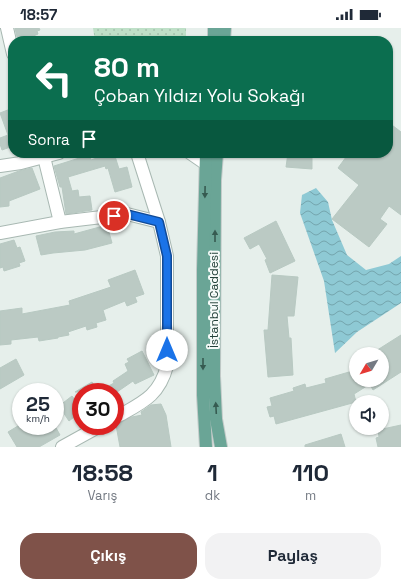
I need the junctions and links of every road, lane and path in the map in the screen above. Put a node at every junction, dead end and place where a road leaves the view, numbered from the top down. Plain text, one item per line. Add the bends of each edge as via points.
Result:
1 (35, 158) edge
2 (45, 158) edge
3 (139, 158) edge
4 (217, 158) edge
5 (206, 159) edge
6 (0, 166) edge
7 (60, 222) junction
8 (159, 222) junction
9 (0, 233) edge
10 (124, 413) edge
11 (84, 435) edge
12 (62, 447) edge
13 (206, 447) edge
14 (220, 447) edge

1 - 6 street
2 - 7 street
3 - 8 street
14 -> 4 main road, İstanbul Caddesi via 214,376
5 -> 13 main road, İstanbul Caddesi via 203,270 203,395
7 - 8 street via 127,214
7 - 9 street
8 - 10 street via 167,256 167,366 159,387 150,397
11 - 12 street

